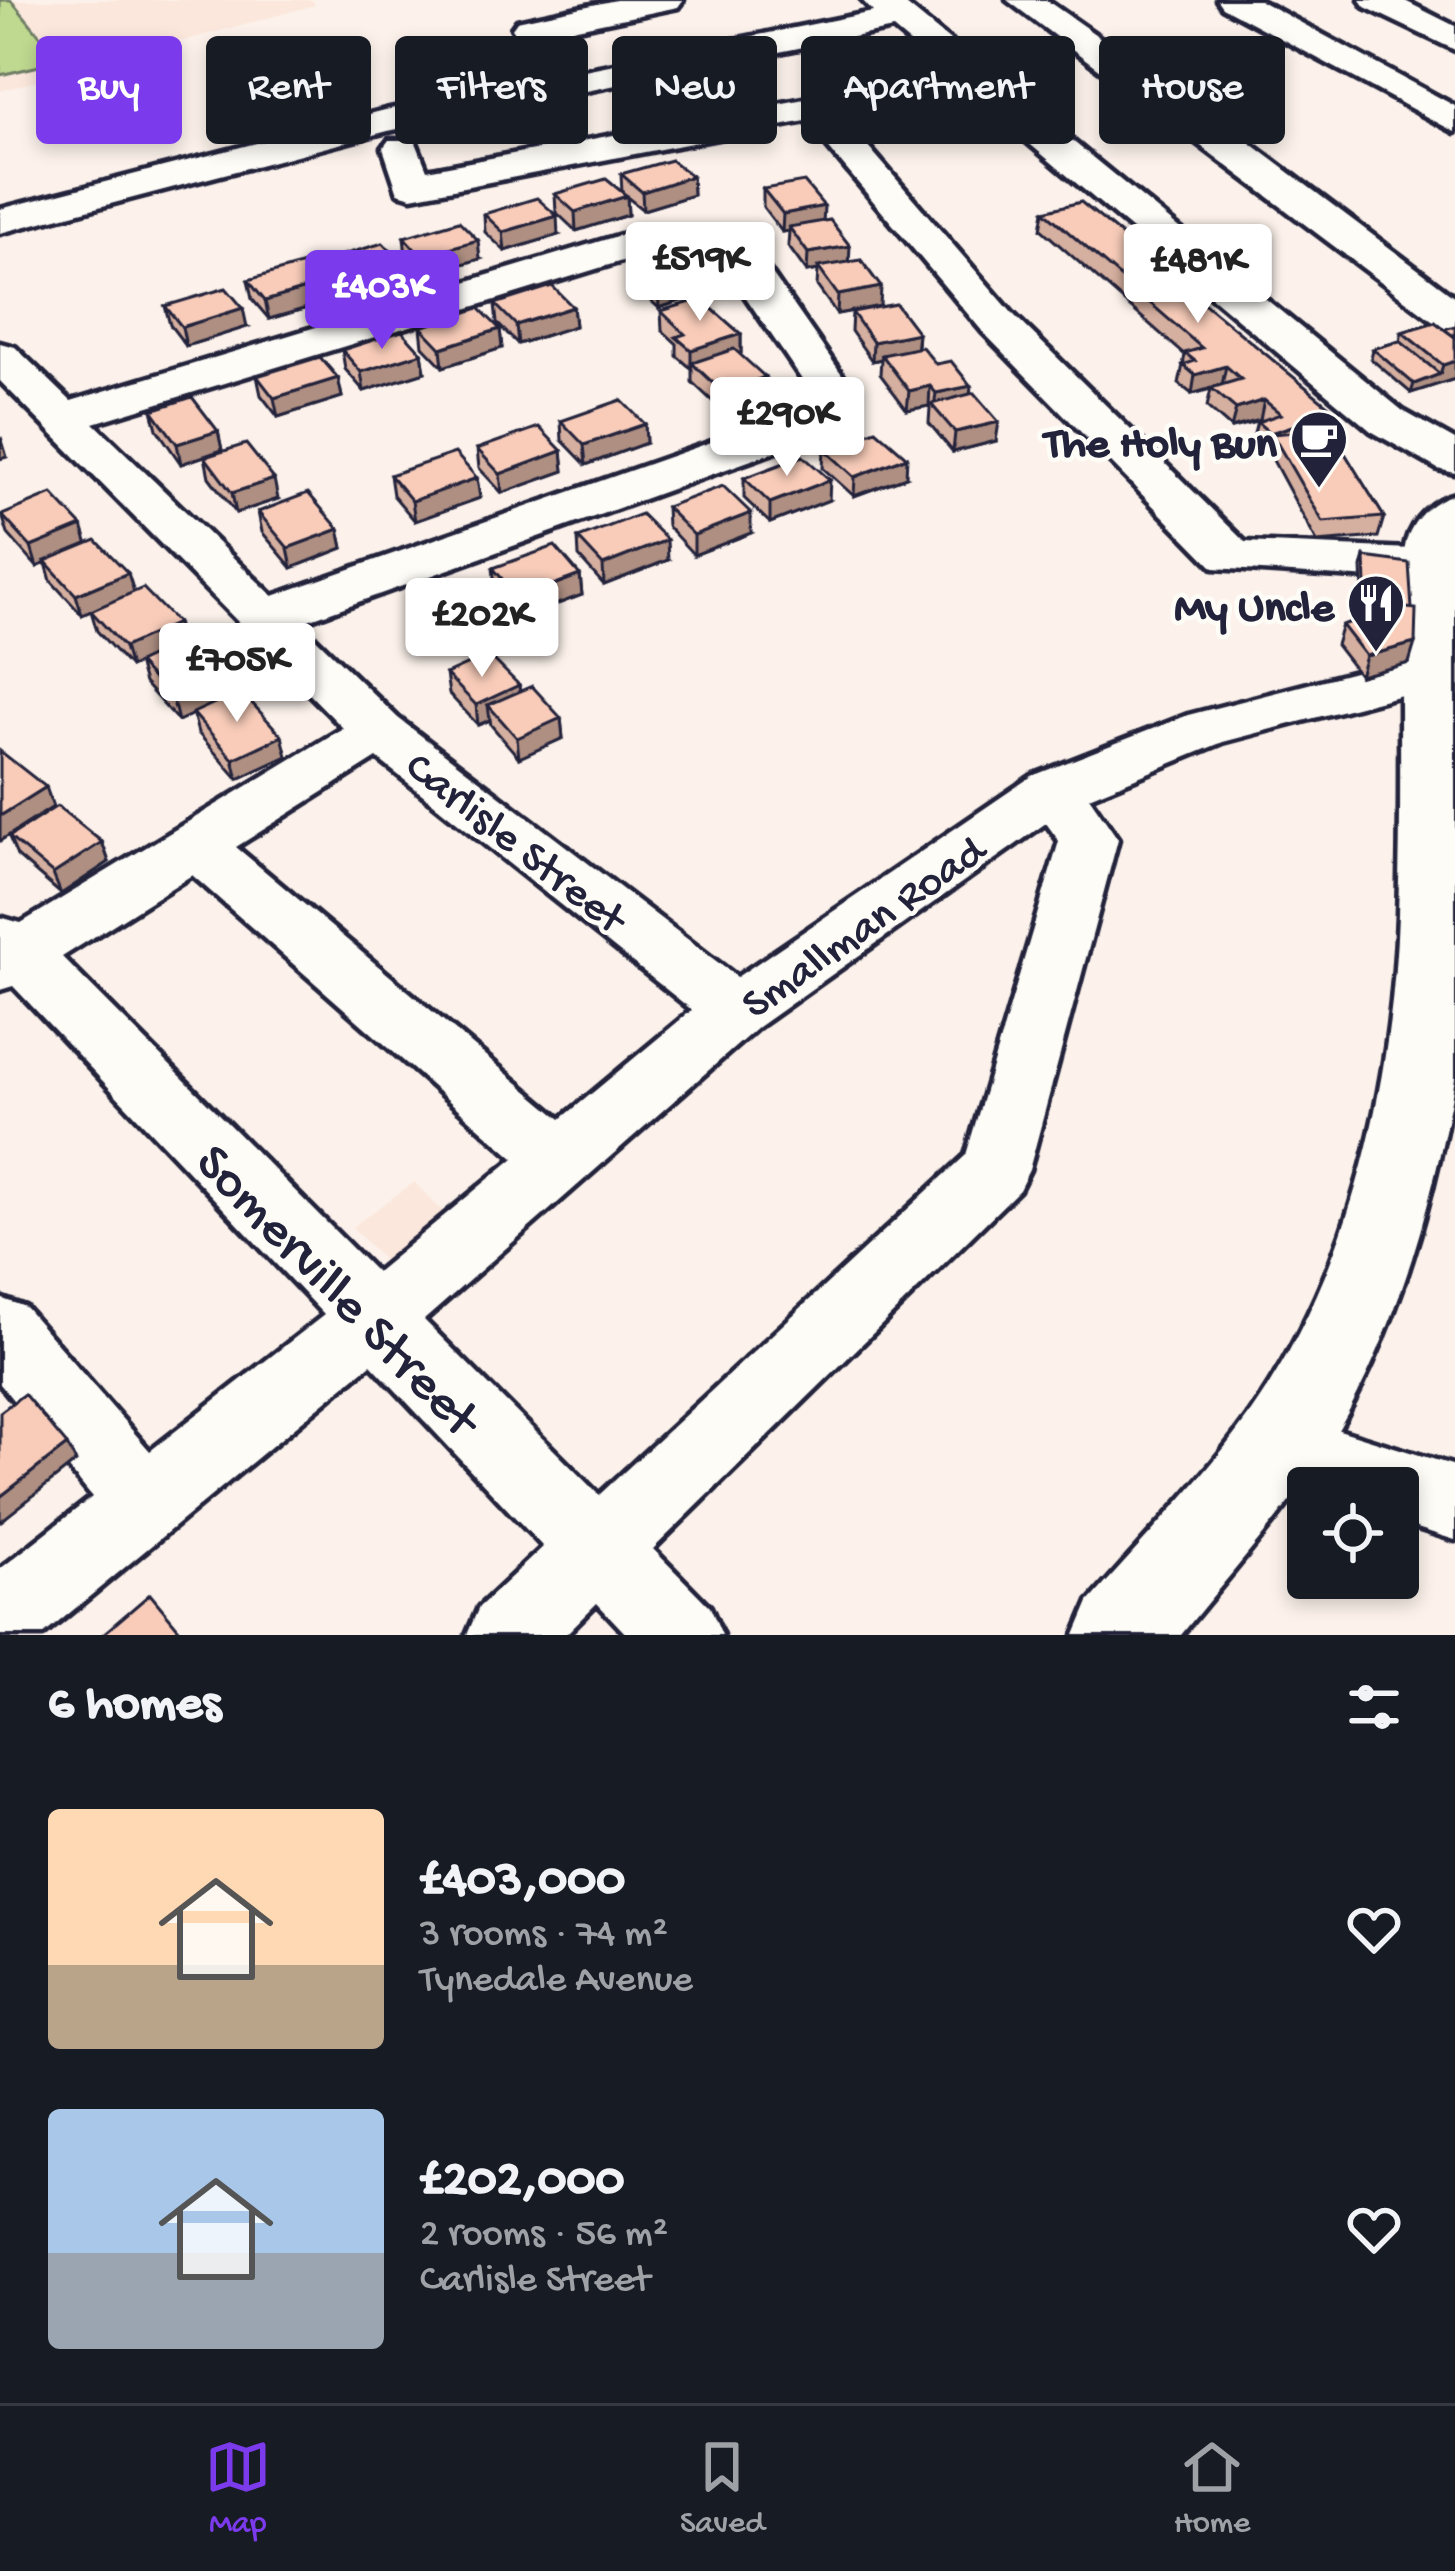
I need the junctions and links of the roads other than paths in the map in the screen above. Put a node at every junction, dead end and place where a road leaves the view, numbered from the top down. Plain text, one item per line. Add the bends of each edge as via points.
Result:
1 (503, 0) edge
2 (665, 0) edge
3 (1024, 0) edge
4 (1234, 0) edge
5 (1377, 0) edge
6 (890, 9) edge
7 (529, 28) junction
8 (536, 36) edge
9 (777, 40) edge
10 (1455, 40) edge
11 (777, 70) edge
12 (801, 95) edge
13 (1447, 105) edge
14 (801, 111) edge
15 (395, 119) edge
16 (844, 144) edge
17 (402, 148) dead end
18 (0, 221) edge
19 (1455, 316) edge
20 (0, 356) edge
21 (61, 418) junction
22 (1455, 459) edge
23 (1455, 511) edge
24 (1435, 566) junction
25 (263, 618) junction
26 (1437, 658) edge
27 (380, 731) junction
28 (1052, 790) junction
29 (196, 845) junction
30 (7, 954) edge
31 (736, 1010) junction
32 (561, 1159) junction
33 (373, 1319) junction
34 (0, 1330) edge
35 (1278, 1447) junction
36 (145, 1502) junction
37 (1455, 1503) edge
38 (595, 1549) junction
39 (0, 1619) edge
40 (507, 1635) edge
41 (682, 1635) edge
42 (1122, 1635) edge

1 - 7 street
2 - 7 street
3 - 19 street
4 - 13 street
5 - 10 street
6 - 9 street
6 - 22 street via 1387,422
7 - 8 street
11 - 12 street
14 - 17 street via 412,184
15 - 18 street
16 - 24 street via 998,323 1232,557
20 - 21 street, Carlisle Street
21 - 25 street, Carlisle Street
21 - 25 street via 668,240 726,248 741,259 833,393 816,421
23 - 24 main road via 1435,538
24 - 26 main road
25 - 27 street, Carlisle Street
26 - 28 street, Smallman Road via 1207,728
26 - 35 main road via 1433,918 1415,1106 1364,1280 1321,1377
27 - 29 street
27 - 31 street, Carlisle Street
28 - 31 street, Smallman Road
28 - 38 street via 1088,839 995,1170
29 - 30 street
29 - 32 street
30 - 33 street, Somerville Street
31 - 32 street, Smallman Road
32 - 33 street, Smallman Road
33 - 36 street, Smallman Road
33 - 38 street, Somerville Street
34 - 36 street
35 - 37 street
35 - 42 main road
36 - 39 street, Smallman Road
38 - 40 street
38 - 41 street, Somerville Street

